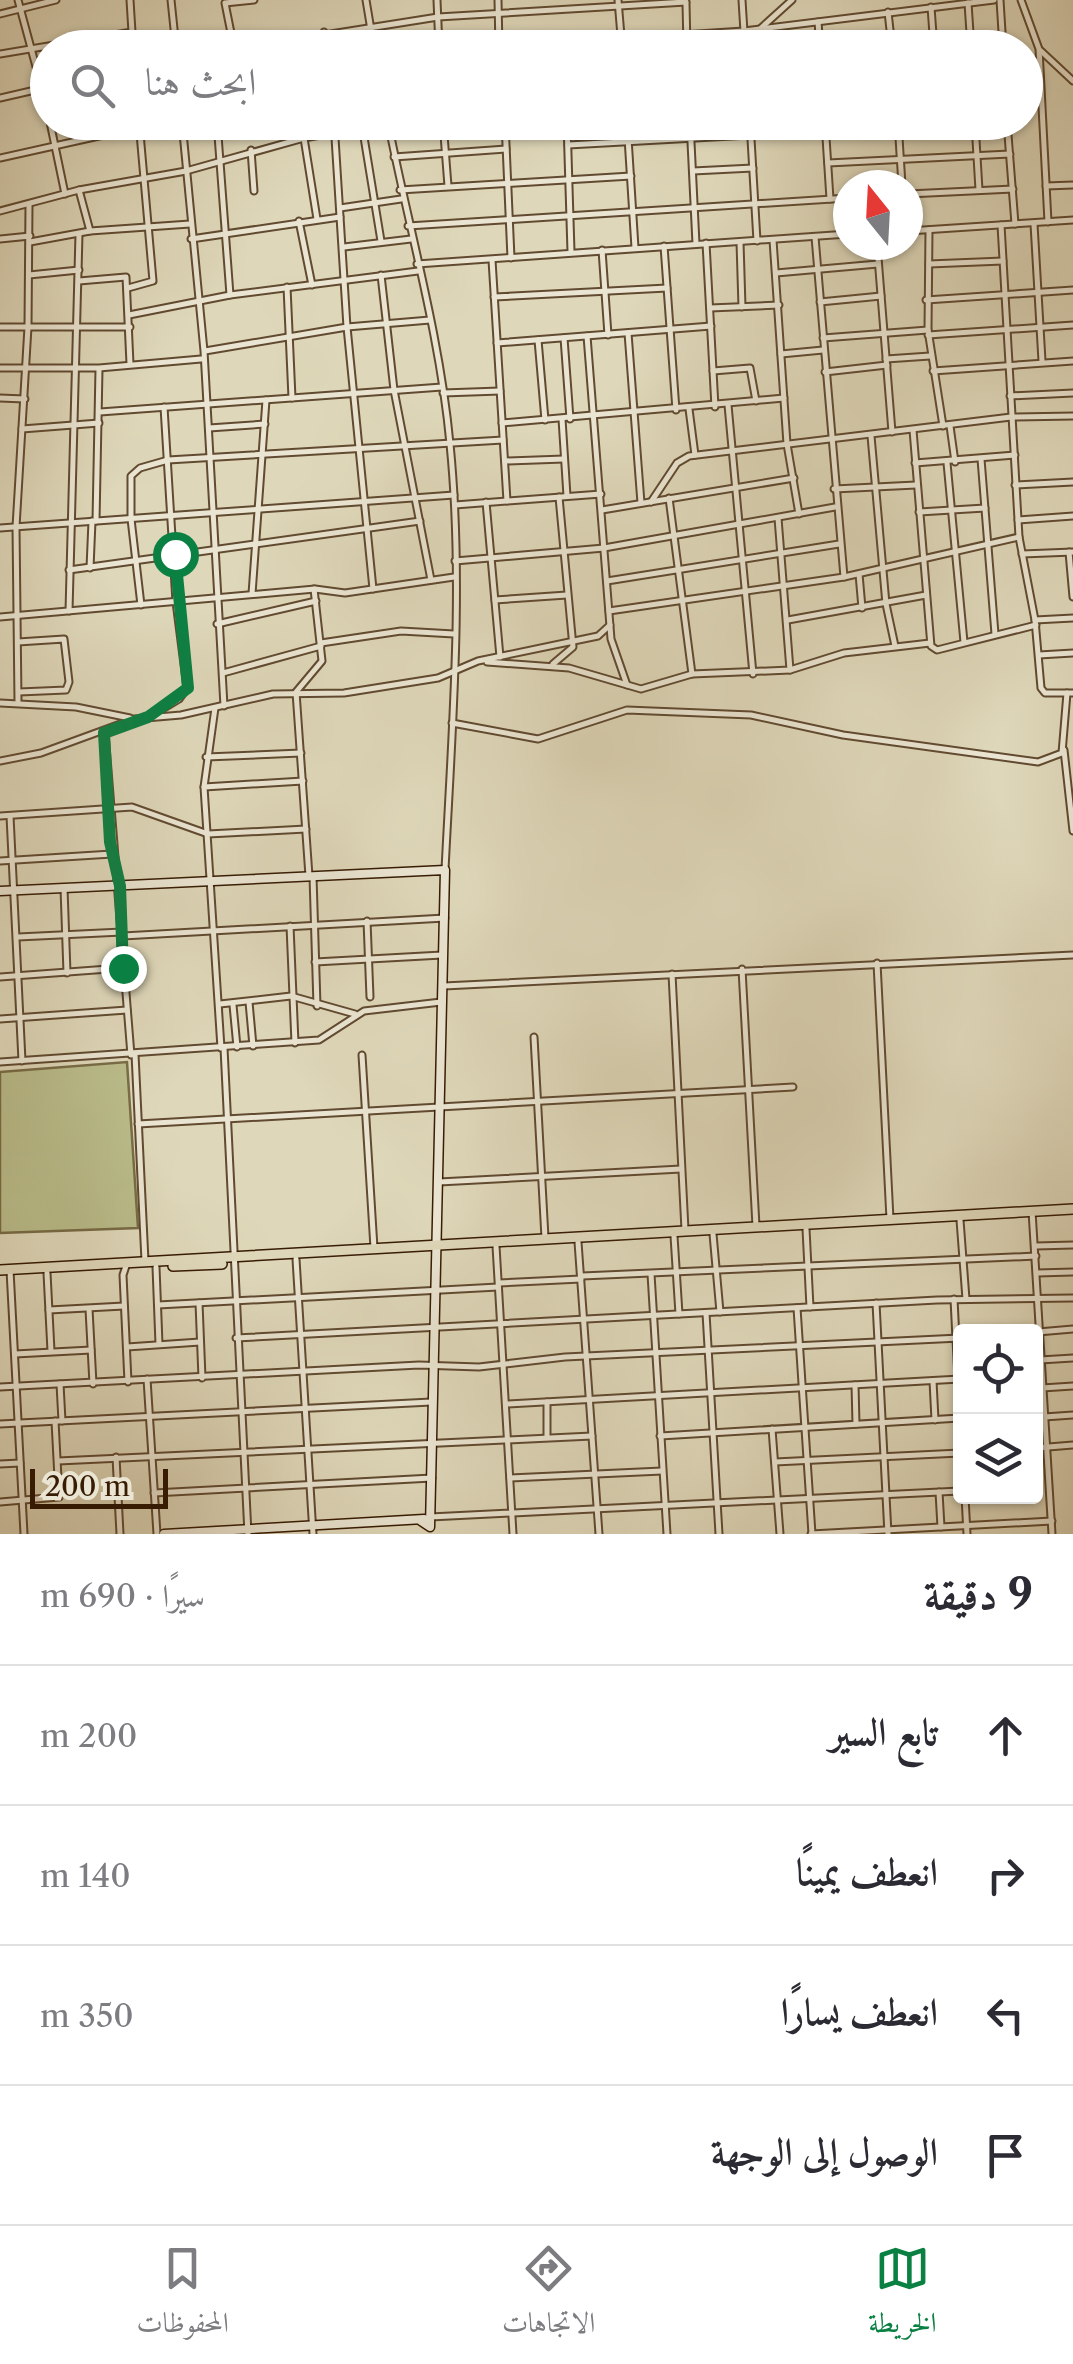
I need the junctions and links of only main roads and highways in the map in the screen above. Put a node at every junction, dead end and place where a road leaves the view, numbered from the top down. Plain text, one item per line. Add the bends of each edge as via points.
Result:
1 (1073, 1212) edge
2 (1032, 1213) junction
3 (438, 1246) junction
4 (232, 1260) junction
5 (127, 1266) junction
6 (5, 1272) edge

1 - 2 main road
2 - 3 main road
2 - 3 main road
3 - 4 main road
3 - 4 main road
4 - 5 main road
4 - 5 main road
5 - 6 main road
5 - 6 main road

